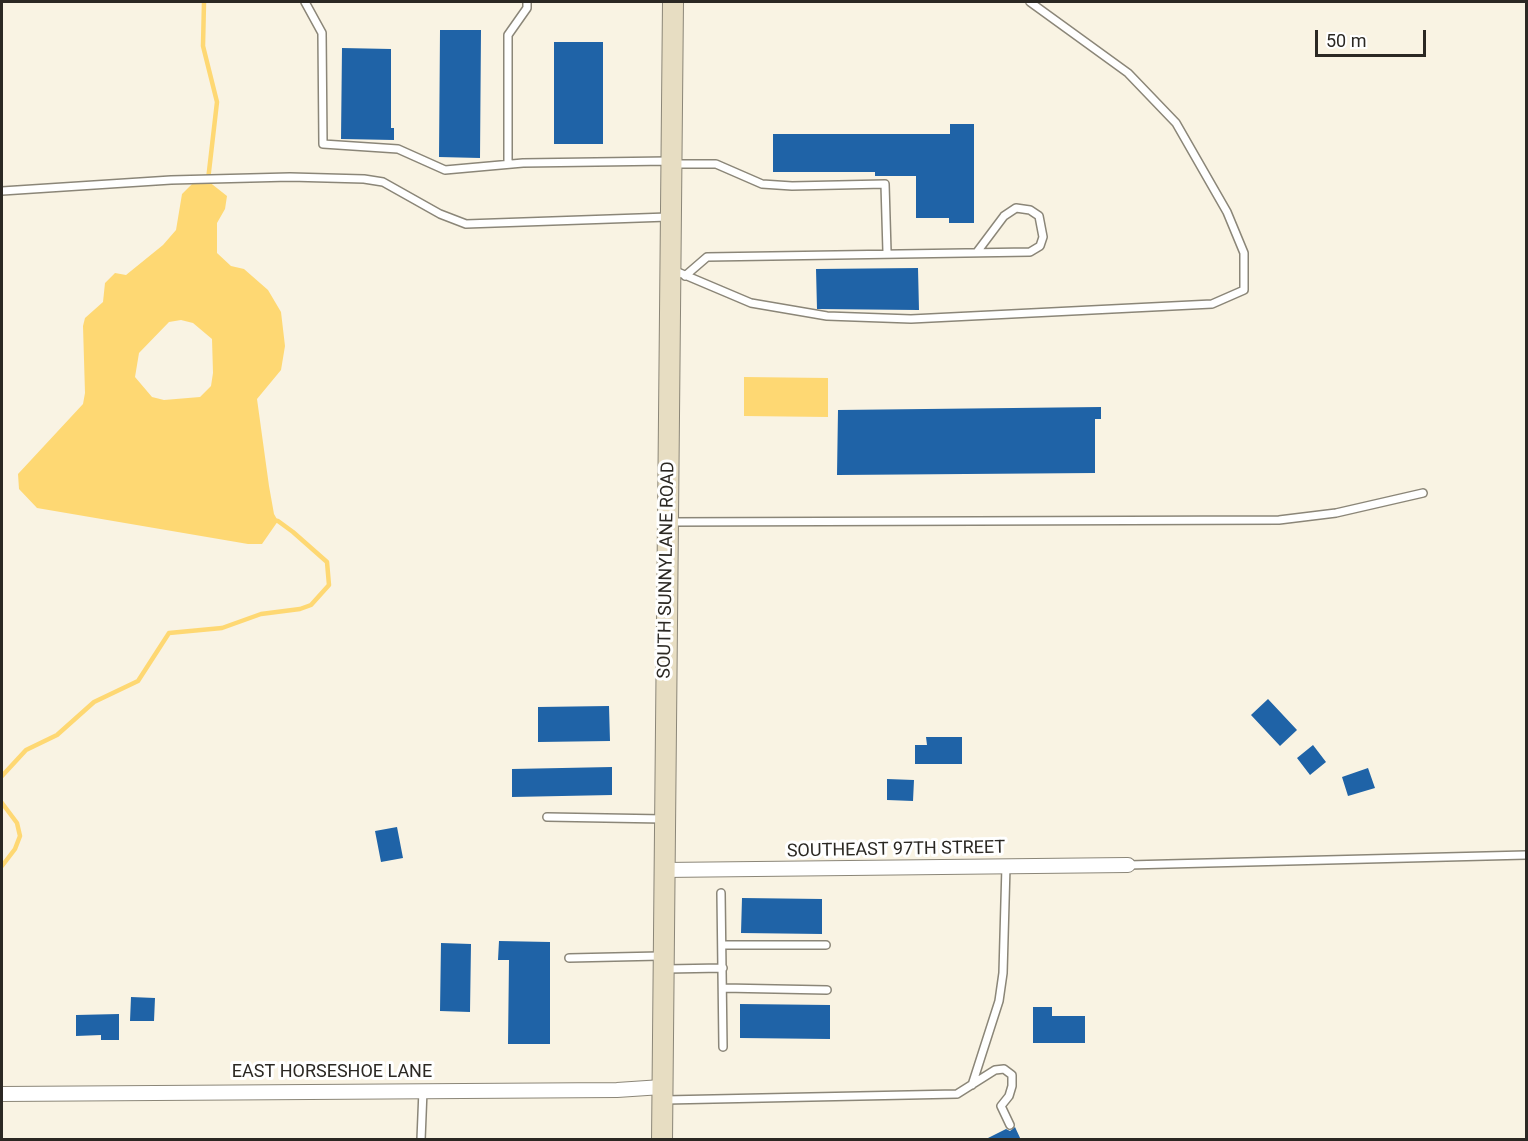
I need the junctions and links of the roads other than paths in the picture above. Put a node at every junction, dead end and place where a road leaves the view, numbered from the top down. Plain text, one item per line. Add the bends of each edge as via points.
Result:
1 (305, 2) edge
2 (527, 2) edge
3 (672, 2) edge
4 (1030, 2) edge
5 (671, 163) junction
6 (508, 164) junction
7 (2, 191) edge
8 (671, 217) junction
9 (887, 252) junction
10 (977, 252) junction
11 (678, 272) junction
12 (1423, 493) dead end
13 (667, 522) junction
14 (547, 817) dead end
15 (664, 819) junction
16 (1527, 855) edge
17 (1128, 865) joint
18 (1006, 866) junction
19 (663, 870) junction
20 (721, 893) dead end
21 (722, 945) junction
22 (826, 945) dead end
23 (569, 958) dead end
24 (663, 962) junction
25 (723, 968) junction
26 (723, 988) junction
27 (827, 990) dead end
28 (723, 1047) dead end
29 (972, 1085) junction
30 (423, 1090) junction
31 (2, 1094) edge
32 (663, 1094) junction
33 (1010, 1125) dead end
34 (422, 1140) edge
35 (662, 1140) edge

1 - 6 lane via 322,33 323,144 398,149 445,170
2 - 6 lane via 508,35
3 - 5 street, SOUTH SUNNYLANE ROAD
4 - 11 lane via 1128,73 1176,123 1227,212 1244,253 1244,290 1212,304 911,319 803,314 751,303
5 - 6 lane
5 - 8 street, SOUTH SUNNYLANE ROAD
5 - 9 lane via 716,164 762,184 885,184
7 - 8 lane via 171,180 364,179 383,182 466,224
8 - 11 street, SOUTH SUNNYLANE ROAD
9 - 10 lane
9 - 11 lane via 707,257
10 - 10 lane via 1030,252 1040,246 1043,237 1039,216 1016,208 1004,216
11 - 13 street, SOUTH SUNNYLANE ROAD
12 - 13 lane via 1336,513 1279,520
13 - 15 street, SOUTH SUNNYLANE ROAD
14 - 15 lane
15 - 19 street, SOUTH SUNNYLANE ROAD
16 - 17 lane
17 - 18 street, SOUTHEAST 97TH STREET
18 - 19 street, SOUTHEAST 97TH STREET
18 - 29 lane via 1004,974
19 - 24 street, SOUTH SUNNYLANE ROAD
20 - 21 lane
21 - 22 lane
21 - 25 lane
23 - 24 lane
24 - 25 lane
24 - 32 street, SOUTH SUNNYLANE ROAD
25 - 26 lane
26 - 27 lane
26 - 28 lane
29 - 32 lane via 957,1094
29 - 33 lane via 995,1070 1004,1069 1012,1075 1009,1096 1001,1106
30 - 31 street, EAST HORSESHOE LANE
30 - 32 street, EAST HORSESHOE LANE via 617,1090
30 - 34 lane
32 - 35 street, SOUTH SUNNYLANE ROAD

